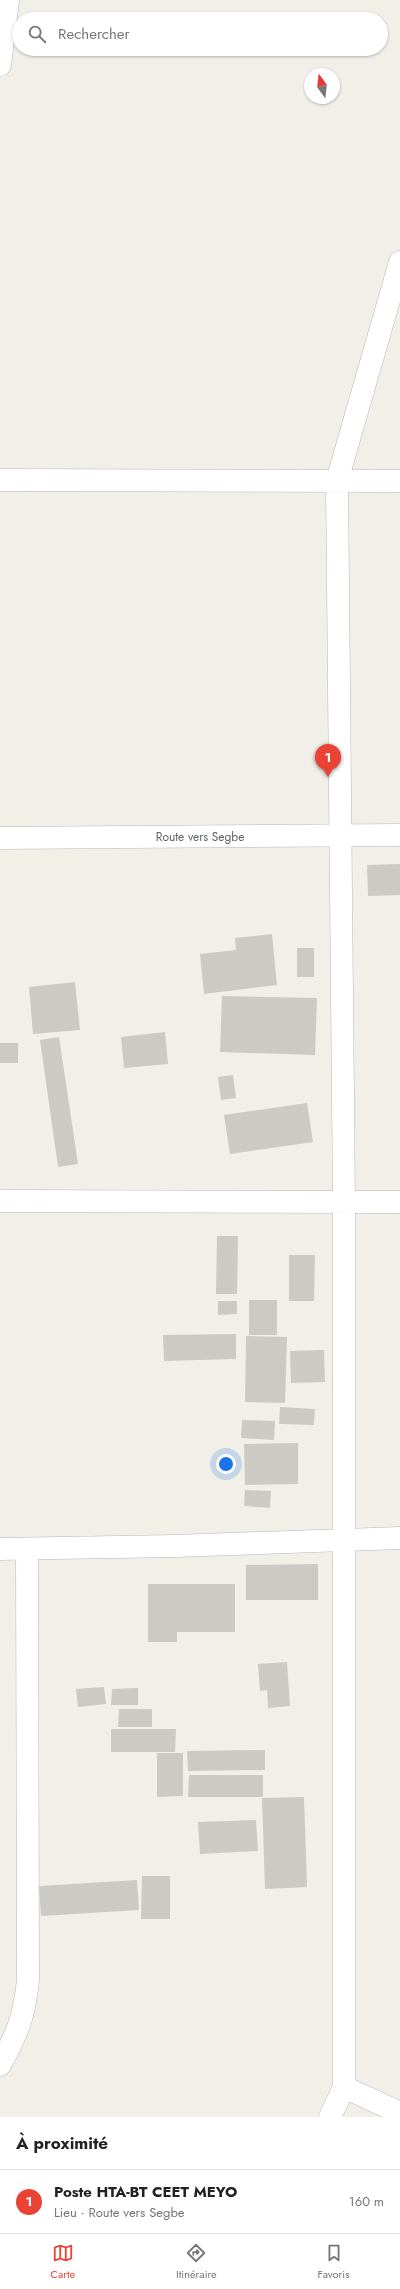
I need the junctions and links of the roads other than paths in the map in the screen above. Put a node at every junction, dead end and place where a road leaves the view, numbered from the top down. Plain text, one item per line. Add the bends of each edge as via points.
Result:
1 (8, 0) edge
2 (0, 65) edge
3 (400, 262) edge
4 (0, 480) edge
5 (400, 481) edge
6 (337, 482) junction
7 (400, 835) edge
8 (340, 836) junction
9 (0, 838) edge
10 (0, 1201) edge
11 (344, 1202) junction
12 (400, 1202) edge
13 (400, 1538) edge
14 (344, 1539) junction
15 (0, 1549) edge
16 (27, 1549) junction
17 (0, 2065) edge
18 (344, 2087) junction
19 (400, 2113) edge
20 (330, 2117) edge

1 - 2 street
3 - 6 street
4 - 6 street
5 - 6 street
6 - 8 street
7 - 8 street, Route vers Segbe
8 - 9 street, Route vers Segbe
8 - 11 street
10 - 11 street
11 - 12 street
11 - 14 street
13 - 14 street
14 - 16 street
14 - 18 street
15 - 16 street
16 - 17 street via 28,1980 26,2004 19,2030
18 - 19 street
18 - 20 street

